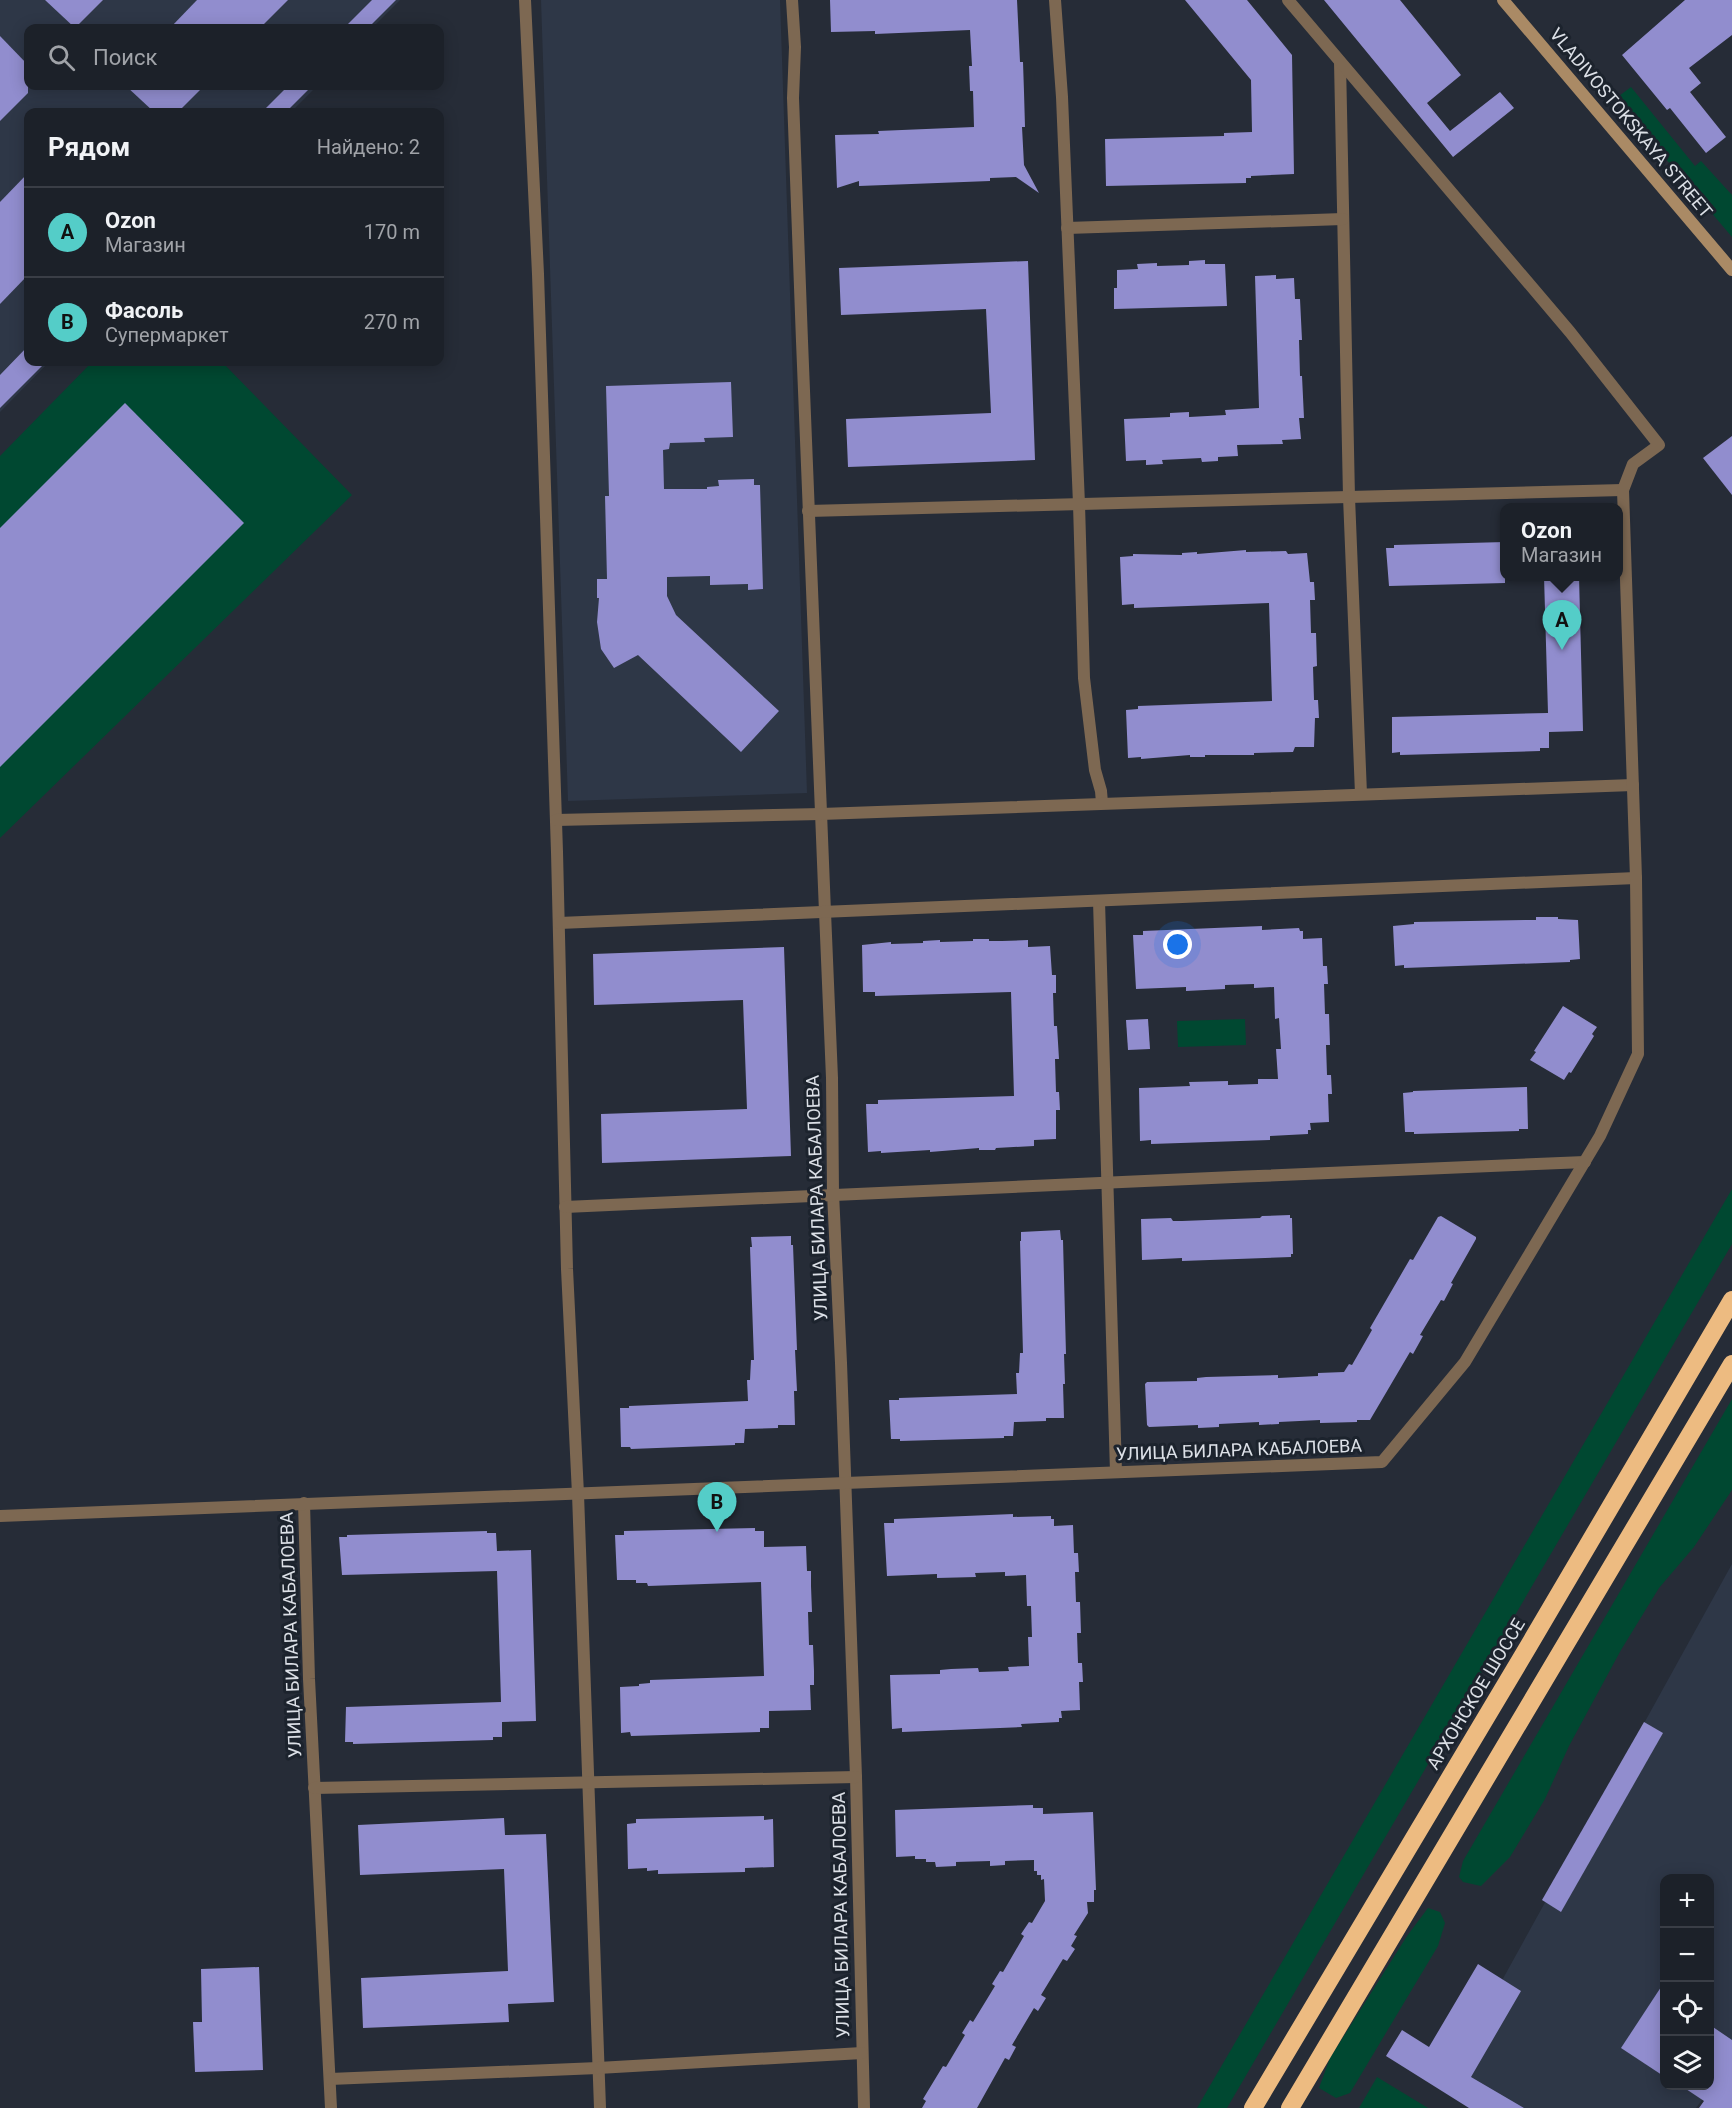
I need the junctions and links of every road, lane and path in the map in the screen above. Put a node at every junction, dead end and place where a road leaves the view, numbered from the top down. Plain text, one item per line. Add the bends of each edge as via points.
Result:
1 (525, 0) edge
2 (792, 0) edge
3 (1055, 0) edge
4 (1288, 0) edge
5 (1503, 0) edge
6 (1340, 62) junction
7 (1343, 219) junction
8 (1067, 228) junction
9 (1732, 270) edge
10 (1623, 490) junction
11 (1348, 497) junction
12 (1079, 504) junction
13 (808, 511) junction
14 (1634, 785) junction
15 (1361, 794) junction
16 (1102, 803) junction
17 (821, 814) junction
18 (556, 820) junction
19 (1636, 878) junction
20 (1099, 901) junction
21 (825, 912) junction
22 (559, 923) junction
23 (1585, 1162) junction
24 (1108, 1184) junction
25 (833, 1193) junction
26 (566, 1207) junction
27 (1732, 1300) edge
28 (1732, 1364) edge
29 (1116, 1472) junction
30 (846, 1484) junction
31 (578, 1494) junction
32 (304, 1503) junction
33 (0, 1516) edge
34 (856, 1777) junction
35 (589, 1781) junction
36 (314, 1788) junction
37 (862, 2053) junction
38 (598, 2068) junction
39 (330, 2079) junction
40 (331, 2108) edge
41 (600, 2108) edge
42 (864, 2108) edge
43 (1253, 2108) edge
44 (1290, 2108) edge

1 - 18 street via 539,286
2 - 13 street, УЛИЦА БИЛАРА КАБАЛОЕВА
3 - 8 street
4 - 6 street
5 - 9 main road, VLADIVOSTOKSKAYA STREET
6 - 7 street
6 - 10 street via 1570,332 1659,445 1633,464
7 - 8 street
7 - 11 street
8 - 12 street
10 - 11 street
10 - 14 street
11 - 12 street
11 - 15 street
12 - 13 street
12 - 16 street via 1084,678
13 - 17 street, УЛИЦА БИЛАРА КАБАЛОЕВА
14 - 15 street
14 - 19 street
15 - 16 street
16 - 17 street
17 - 18 street
17 - 21 street, УЛИЦА БИЛАРА КАБАЛОЕВА
18 - 22 street
19 - 20 street
19 - 23 street via 1638,1054
20 - 21 street
20 - 24 street
21 - 22 street
21 - 25 street, УЛИЦА БИЛАРА КАБАЛОЕВА
22 - 26 street
23 - 24 street
23 - 29 street, УЛИЦА БИЛАРА КАБАЛОЕВА via 1465,1362 1382,1462
24 - 25 street
24 - 29 street
25 - 26 street
25 - 30 street, УЛИЦА БИЛАРА КАБАЛОЕВА
26 - 31 street
27 - 43 highway, АРХОНСКОЕ ШОССЕ
28 - 44 highway
29 - 30 street, УЛИЦА БИЛАРА КАБАЛОЕВА
30 - 31 street, УЛИЦА БИЛАРА КАБАЛОЕВА
30 - 34 street, УЛИЦА БИЛАРА КАБАЛОЕВА
31 - 32 street, УЛИЦА БИЛАРА КАБАЛОЕВА
31 - 35 street
32 - 33 street
32 - 36 street, УЛИЦА БИЛАРА КАБАЛОЕВА
34 - 35 street, УЛИЦА БИЛАРА КАБАЛОЕВА
34 - 37 street, УЛИЦА БИЛАРА КАБАЛОЕВА
35 - 36 street, УЛИЦА БИЛАРА КАБАЛОЕВА
35 - 38 street
36 - 39 street, УЛИЦА БИЛАРА КАБАЛОЕВА
37 - 38 street, УЛИЦА БИЛАРА КАБАЛОЕВА
37 - 42 street, УЛИЦА БИЛАРА КАБАЛОЕВА
38 - 39 street, УЛИЦА БИЛАРА КАБАЛОЕВА
38 - 41 street
39 - 40 street, УЛИЦА БИЛАРА КАБАЛОЕВА

